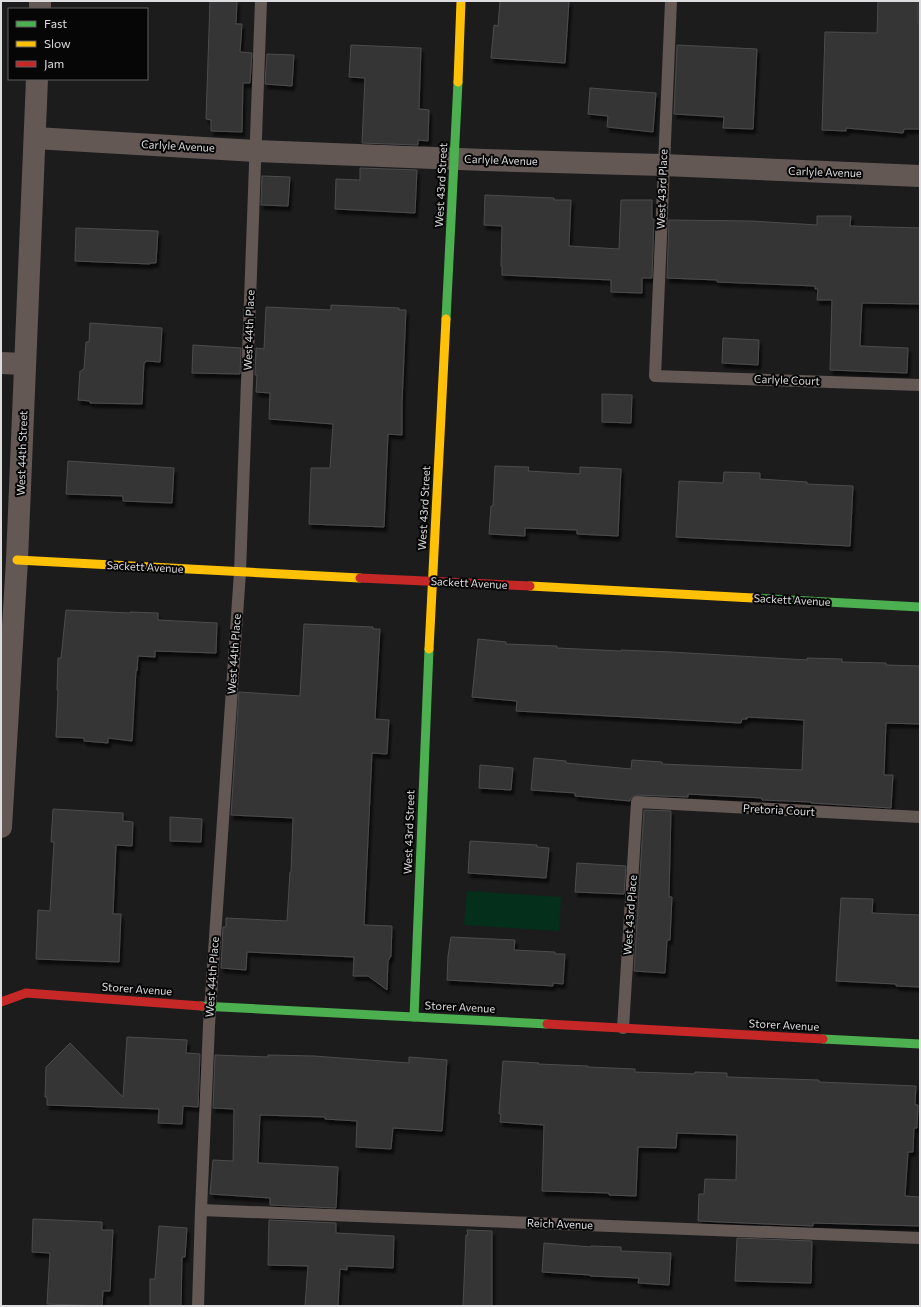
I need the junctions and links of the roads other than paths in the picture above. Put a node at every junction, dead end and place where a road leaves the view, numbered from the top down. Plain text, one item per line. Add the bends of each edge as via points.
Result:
1 (262, 1) edge
2 (461, 1) edge
3 (671, 1) edge
4 (37, 80) edge
5 (35, 138) junction
6 (256, 151) junction
7 (454, 159) junction
8 (663, 165) junction
9 (920, 176) edge
10 (1, 363) edge
11 (25, 364) junction
12 (655, 376) joint
13 (920, 385) edge
14 (17, 560) junction
15 (240, 572) junction
16 (432, 581) junction
17 (920, 607) edge
18 (5, 684) edge
19 (637, 802) joint
20 (920, 817) edge
21 (1, 827) edge
22 (1, 1002) edge
23 (210, 1007) junction
24 (414, 1017) junction
25 (623, 1028) junction
26 (920, 1044) edge
27 (201, 1210) junction
28 (920, 1238) edge
29 (198, 1306) edge

1 - 6 lane, West 44th Place
2 - 7 street, West 43rd Street
3 - 8 lane, West 43rd Place
4 - 5 street, West 44th Street
5 - 6 street, Carlyle Avenue
5 - 11 street, West 44th Street
6 - 7 street, Carlyle Avenue
6 - 15 lane, West 44th Place
7 - 8 street, Carlyle Avenue
7 - 16 street, West 43rd Street
8 - 9 street, Carlyle Avenue
8 - 12 lane, West 43rd Place
10 - 11 street
11 - 14 street, West 44th Street
12 - 13 lane, Carlyle Court
14 - 15 street, Sackett Avenue
14 - 18 street, West 44th Street
15 - 16 street, Sackett Avenue
15 - 23 lane, West 44th Place
16 - 17 street, Sackett Avenue
16 - 24 street, West 43rd Street
18 - 21 street, West 44th Street
19 - 20 lane, Pretoria Court
19 - 25 lane, West 43rd Place
22 - 23 street, Storer Avenue via 26,993
23 - 24 street, Storer Avenue
23 - 27 lane, West 44th Place
24 - 25 street, Storer Avenue
25 - 26 street, Storer Avenue
27 - 28 lane, Reich Avenue
27 - 29 lane, West 44th Place

